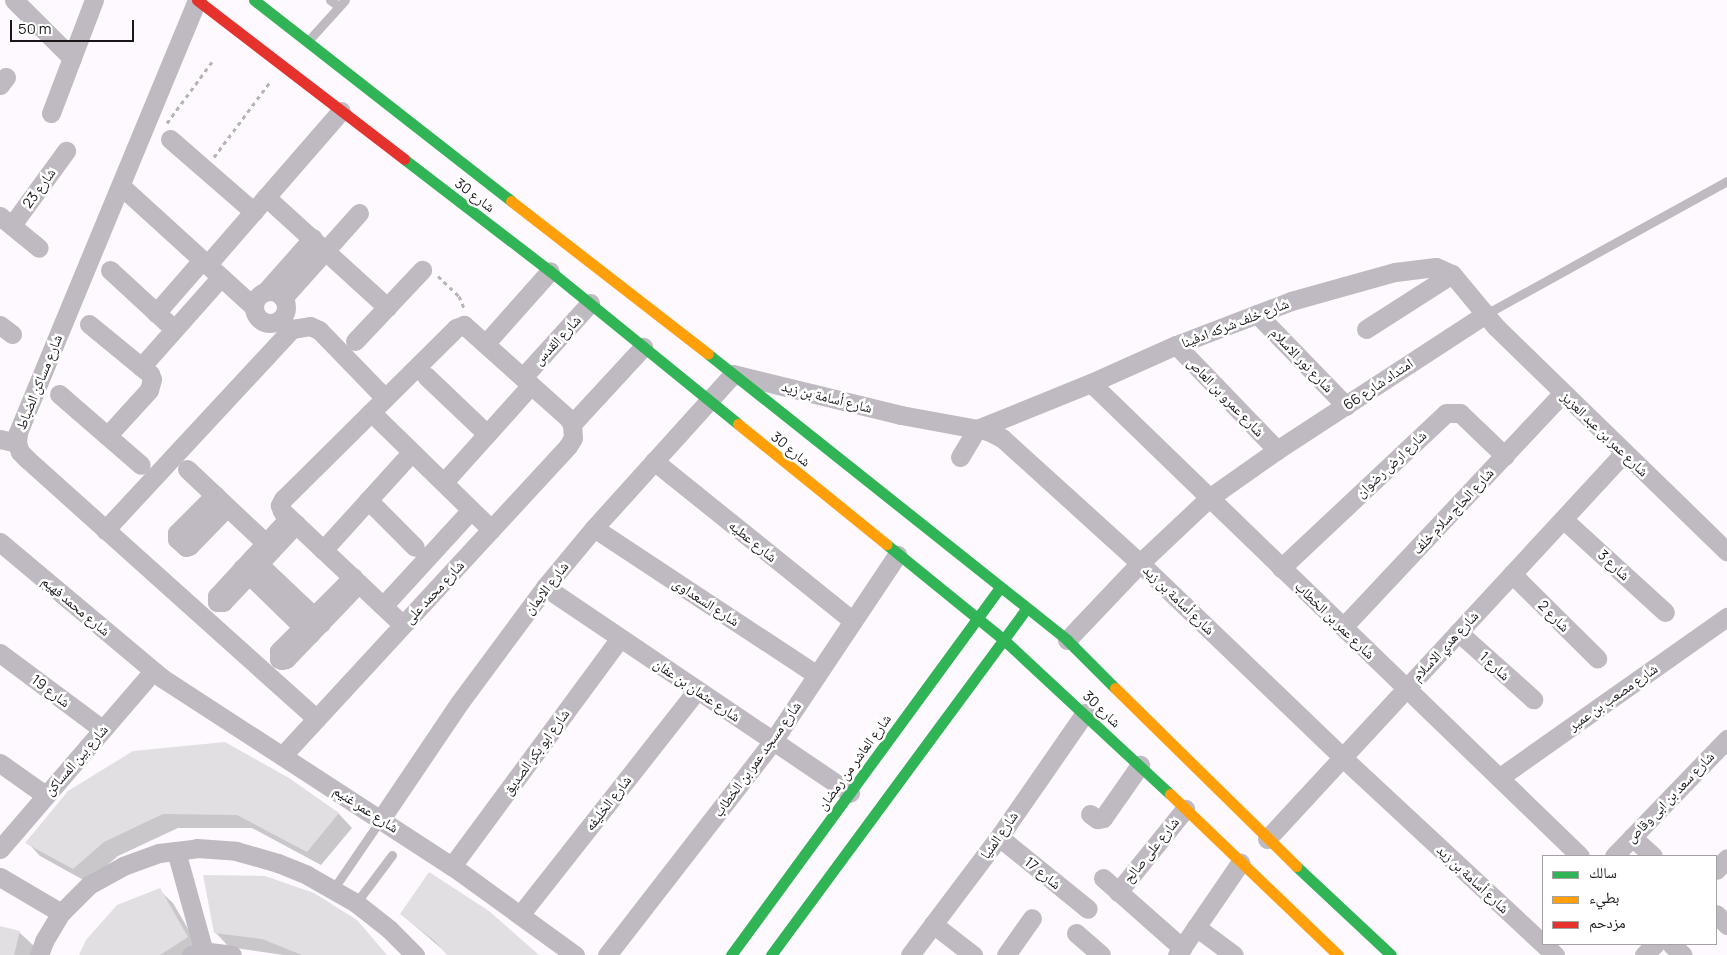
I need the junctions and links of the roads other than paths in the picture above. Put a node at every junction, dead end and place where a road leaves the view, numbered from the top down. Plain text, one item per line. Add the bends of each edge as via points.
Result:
1 (14, 0) edge
2 (94, 0) edge
3 (197, 0) edge
4 (254, 0) edge
5 (330, 0) edge
6 (342, 3) edge
7 (308, 41) junction
8 (72, 58) junction
9 (341, 111) junction
10 (51, 113) dead end
11 (170, 139) road end
12 (66, 151) dead end
13 (1727, 181) edge
14 (121, 186) junction
15 (266, 197) junction
16 (254, 212) junction
17 (359, 213) dead end
18 (6, 220) edge
19 (320, 244) junction
20 (39, 248) dead end
21 (210, 267) junction
22 (110, 270) dead end
23 (422, 270) road end
24 (550, 270) junction
25 (1452, 274) junction
26 (283, 298) junction
27 (260, 299) junction
28 (590, 303) junction
29 (388, 307) junction
30 (156, 313) junction
31 (1257, 314) junction
32 (1486, 314) junction
33 (89, 324) dead end
34 (174, 329) junction
35 (1366, 329) dead end
36 (356, 341) dead end
37 (486, 344) junction
38 (1176, 345) junction
39 (644, 347) junction
40 (141, 367) junction
41 (733, 374) junction
42 (426, 376) dead end
43 (527, 381) junction
44 (1091, 383) junction
45 (1564, 393) junction
46 (59, 394) dead end
47 (385, 398) junction
48 (709, 400) junction
49 (1346, 406) junction
50 (371, 412) junction
51 (570, 421) junction
52 (977, 429) junction
53 (487, 434) junction
54 (107, 436) junction
55 (9, 441) edge
56 (1277, 450) junction
57 (412, 452) junction
58 (1624, 453) junction
59 (1505, 456) junction
60 (960, 457) dead end
61 (654, 461) junction
62 (141, 465) dead end
63 (187, 469) dead end
64 (444, 482) junction
65 (1209, 498) junction
66 (368, 500) junction
67 (471, 510) junction
68 (1563, 519) junction
69 (292, 521) junction
70 (594, 528) junction
71 (491, 529) junction
72 (106, 530) junction
73 (0, 542) edge
74 (269, 546) junction
75 (415, 547) dead end
76 (323, 550) junction
77 (1727, 552) edge
78 (897, 555) junction
79 (1140, 563) junction
80 (1281, 568) junction
81 (1512, 574) junction
82 (356, 580) junction
83 (545, 587) junction
84 (1000, 587) junction
85 (383, 606) junction
86 (1028, 608) junction
87 (1665, 612) dead end
88 (977, 618) junction
89 (1727, 618) edge
90 (853, 621) junction
91 (403, 625) junction
92 (1343, 628) junction
93 (1458, 632) junction
94 (620, 638) junction
95 (1004, 640) junction
96 (1067, 640) junction
97 (0, 653) edge
98 (1597, 658) dead end
99 (153, 670) junction
100 (817, 675) junction
101 (1406, 688) junction
102 (697, 690) junction
103 (1533, 699) dead end
104 (1084, 713) junction
105 (317, 719) junction
106 (102, 729) junction
107 (1727, 739) edge
108 (773, 741) junction
109 (283, 755) junction
110 (1342, 757) junction
111 (0, 763) edge
112 (1140, 765) junction
113 (1500, 777) junction
114 (850, 793) junction
115 (45, 796) junction
116 (1185, 809) junction
117 (1090, 814) dead end
118 (381, 819) junction
119 (999, 837) junction
120 (1632, 837) junction
121 (1267, 840) junction
122 (0, 849) edge
123 (176, 851) junction
124 (392, 855) dead end
125 (1579, 855) edge
126 (1615, 855) edge
127 (1652, 855) edge
128 (1727, 858) edge
129 (1240, 863) junction
130 (452, 866) junction
131 (1717, 869) edge
132 (0, 877) edge
133 (1103, 878) dead end
134 (334, 888) junction
135 (1118, 892) junction
136 (356, 902) junction
137 (1088, 908) dead end
138 (61, 913) junction
139 (520, 915) junction
140 (1717, 915) edge
141 (1032, 918) dead end
142 (933, 924) junction
143 (1727, 925) edge
144 (1196, 927) junction
145 (1076, 933) dead end
146 (1542, 943) edge
147 (1544, 945) edge
148 (1654, 945) edge
149 (1671, 945) edge
150 (1180, 952) edge
151 (198, 954) edge
152 (39, 955) edge
153 (232, 955) edge
154 (415, 955) edge
155 (574, 955) edge
156 (606, 955) edge
157 (731, 955) edge
158 (771, 955) edge
159 (910, 955) edge
160 (974, 955) edge
161 (1006, 955) edge
162 (1101, 955) edge
163 (1234, 955) edge
164 (1338, 955) edge
165 (1391, 955) edge
166 (1555, 955) edge
167 (1644, 955) edge
168 (1683, 955) edge

1 - 8 street
2 - 8 street
3 - 9 street, شارع 30
3 - 14 street, شارع مساكن الضباط
4 - 7 street, شارع 30
5 - 6 lane
6 - 7 lane
7 - 41 street, شارع 30
8 - 10 street
9 - 15 street
9 - 24 street, شارع 30
11 - 16 street
12 - 18 street, شارع 23
13 - 32 lane, امتداد شارع 66
14 - 21 street
14 - 55 street, شارع مساكن الضباط via 18,433
15 - 16 street
15 - 19 street
16 - 21 street
17 - 19 street
18 - 20 street, شارع 23
19 - 26 street
19 - 27 street
19 - 29 street
21 - 27 street
21 - 30 street
21 - 34 street
22 - 30 street
23 - 29 street
24 - 28 street, شارع 30
24 - 37 street
25 - 31 street, شارع خلف شركه ادفينا via 1436,267 1395,272
25 - 32 street
25 - 35 street
26 - 27 street via 275,292
26 - 27 street via 286,310 274,323 262,322 255,312
28 - 39 street, شارع 30
28 - 43 street, شارع القدس
29 - 36 street
30 - 34 street
31 - 38 street, شارع خلف شركه ادفينا
31 - 49 street, شارع نور الاسلام
32 - 45 street, شارع عمر بن عبد العزيز
32 - 49 street, امتداد شارع 66
33 - 40 street
34 - 40 street
37 - 43 street
37 - 47 street via 464,325 456,328
38 - 44 street, شارع خلف شركه ادفينا
38 - 56 street, شارع عمرو بن العاص
39 - 48 street, شارع 30
39 - 51 street
40 - 54 street via 150,374 152,385
41 - 48 street, شارع الايمان
41 - 52 street, شارع أسامة بن زيد via 901,415
41 - 84 street, شارع 30
42 - 53 street
43 - 51 street
43 - 53 street, شارع القدس
44 - 52 street, شارع خلف شركه ادفينا
44 - 65 street, شارع عمر بن الخطاب
45 - 58 street, شارع عمر بن عبد العزيز
45 - 59 street, شارع الحاج سلام خلف
46 - 54 street
47 - 50 street
47 - 72 street via 319,330 310,326 292,329
48 - 61 street, شارع الايمان
48 - 78 street, شارع 30
49 - 56 street, امتداد شارع 66
50 - 57 street
50 - 69 street via 283,499 281,509
51 - 71 street, شارع محمد على via 572,438 568,446
52 - 60 street
52 - 79 street, شارع أسامة بن زيد via 1002,438
53 - 64 street, شارع القدس
54 - 62 street
55 - 72 street, شارع مساكن الضباط
56 - 65 street, امتداد شارع 66
57 - 64 street
57 - 66 street
58 - 68 street, شارع هدي الاسلام
58 - 77 street, شارع عمر بن عبد العزيز
59 - 80 street, شارع ارض رضوان via 1460,413 1446,413
59 - 92 street, شارع الحاج سلام خلف
61 - 70 street, شارع الايمان
61 - 90 street, شارع عطيه
63 - 74 street
64 - 67 street
65 - 79 street, امتداد شارع 66
65 - 80 street, شارع عمر بن الخطاب
66 - 75 street
66 - 76 street
67 - 71 street
67 - 85 street
68 - 81 street, شارع هدي الاسلام
68 - 87 street, شارع 3
69 - 74 street
69 - 76 street
70 - 83 street, شارع الايمان
70 - 100 street, شارع السعداوى
71 - 91 street, شارع محمد على
72 - 105 street, شارع مساكن الضباط
73 - 99 street, شارع محمد فهيم
74 - 82 street via 250,566 312,625
76 - 82 street
78 - 88 street, شارع 30
78 - 90 street, شارع مسجد عمر بن الخطاب
79 - 96 street, امتداد شارع 66
79 - 110 street, شارع أسامة بن زيد
80 - 92 street, شارع عمر بن الخطاب
81 - 93 street, شارع هدي الاسلام
81 - 98 street, شارع 2
82 - 85 street
83 - 94 street, شارع عثمان بن عفان
83 - 118 street, شارع الايمان via 460,702
84 - 86 street, شارع 30
84 - 88 street, شارع العاشر من رمضان
85 - 91 street
86 - 95 street
86 - 96 street, شارع 30
88 - 95 street, شارع 30
88 - 114 street, شارع العاشر من رمضان
89 - 113 street, شارع مصعب بن عمير
90 - 100 street, شارع مسجد عمر بن الخطاب
91 - 105 street, شارع محمد على
92 - 101 street, شارع عمر بن الخطاب
93 - 101 street, شارع هدي الاسلام
93 - 103 street, شارع 1
94 - 102 street, شارع عثمان بن عفان
94 - 130 street, شارع ابو بكر الصديق
95 - 104 street, شارع 30
95 - 158 street
96 - 121 street, شارع 30
97 - 106 street, شارع 19
99 - 106 street, شارع بين المساكن
99 - 109 street, شارع عمر غنيم
100 - 108 street, شارع مسجد عمر بن الخطاب
101 - 110 street, شارع هدي الاسلام
101 - 113 street, شارع عمر بن الخطاب
102 - 108 street, شارع عثمان بن عفان
102 - 139 street, شارع الخليفه
104 - 112 street, شارع 30
104 - 119 street, شارع المنيا
105 - 109 street, شارع محمد على
106 - 115 street, شارع بين المساكن
107 - 120 street, شارع سعد بن ابى وقاص
108 - 114 street, شارع عثمان بن عفان
108 - 156 street, شارع مسجد عمر بن الخطاب
109 - 118 street, شارع عمر غنيم
110 - 121 street, شارع هدي الاسلام
110 - 146 street, شارع أسامة بن زيد
111 - 115 street
112 - 116 street, شارع 30
112 - 117 street via 1103,818 1097,819
113 - 125 street, شارع عمر بن الخطاب
114 - 157 street, شارع العاشر من رمضان
115 - 122 street, شارع بين المساكن
116 - 129 street, شارع 30
116 - 135 street, شارع على صالح
118 - 130 street, شارع عمر غنيم
118 - 134 lane
119 - 137 street, شارع 17
119 - 142 street, شارع المنيا
120 - 126 street, شارع سعد بن ابى وقاص
120 - 127 street
121 - 165 street, شارع 30
123 - 134 street via 197,848 236,851 278,862
123 - 138 street via 159,853 122,866 89,885
123 - 151 street
124 - 136 lane
128 - 131 street
129 - 144 street
129 - 164 street, شارع 30
130 - 139 street, شارع عمر غنيم
132 - 138 street
133 - 135 street
134 - 136 street
135 - 150 street
136 - 154 street
138 - 152 street
139 - 155 street, شارع عمر غنيم
140 - 143 street
141 - 161 street
142 - 159 street, شارع المنيا
142 - 160 street
144 - 150 street
144 - 163 street
145 - 162 street
147 - 166 street, شارع أسامة بن زيد
148 - 167 street
149 - 168 street
151 - 153 street

